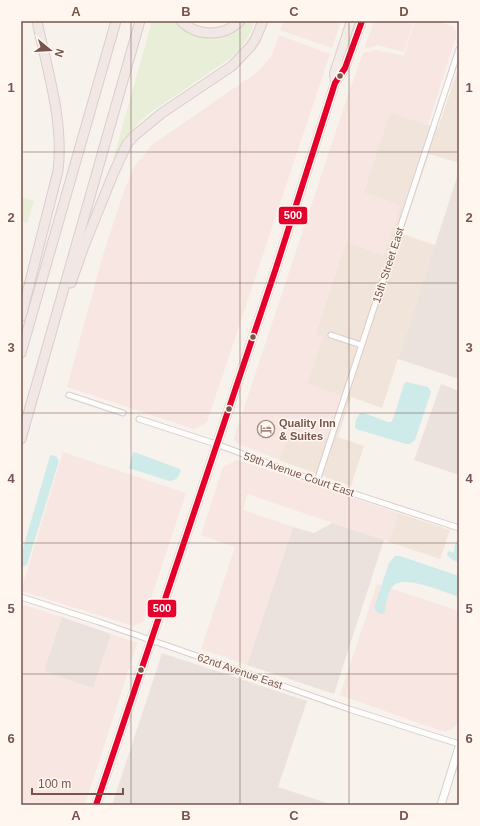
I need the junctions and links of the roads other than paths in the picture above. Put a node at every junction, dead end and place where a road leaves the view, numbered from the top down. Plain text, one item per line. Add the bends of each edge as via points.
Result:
1 (37, 21) edge
2 (116, 21) edge
3 (140, 21) edge
4 (180, 21) edge
5 (240, 21) edge
6 (263, 21) edge
7 (350, 21) edge
8 (362, 21) edge
9 (459, 50) edge
10 (335, 84) junction
11 (21, 316) edge
12 (331, 335) dead end
13 (362, 345) junction
14 (21, 353) edge
15 (40, 371) junction
16 (69, 395) dead end
17 (124, 413) dead end
18 (139, 419) dead end
19 (21, 439) edge
20 (216, 444) junction
21 (317, 481) junction
22 (459, 528) edge
23 (21, 597) edge
24 (151, 640) junction
25 (459, 746) edge
26 (96, 805) edge
27 (441, 805) edge

1 - 11 highway via 56,110 59,158 58,171
2 - 14 highway
3 - 15 highway
4 - 5 highway via 194,30 208,33 222,32
6 - 15 highway via 243,57 162,113 127,144 84,246
7 - 10 main road via 334,73
8 - 10 main road via 345,68
9 - 13 street, 15th Street East
10 - 20 main road
12 - 13 street
13 - 21 street, 15th Street East
15 - 19 highway
16 - 17 street
18 - 20 street, 59th Avenue Court East
20 - 21 street, 59th Avenue Court East
20 - 24 main road
21 - 22 street, 59th Avenue Court East
23 - 24 street, 62nd Avenue East
24 - 25 street, 62nd Avenue East
24 - 26 main road
25 - 27 street

